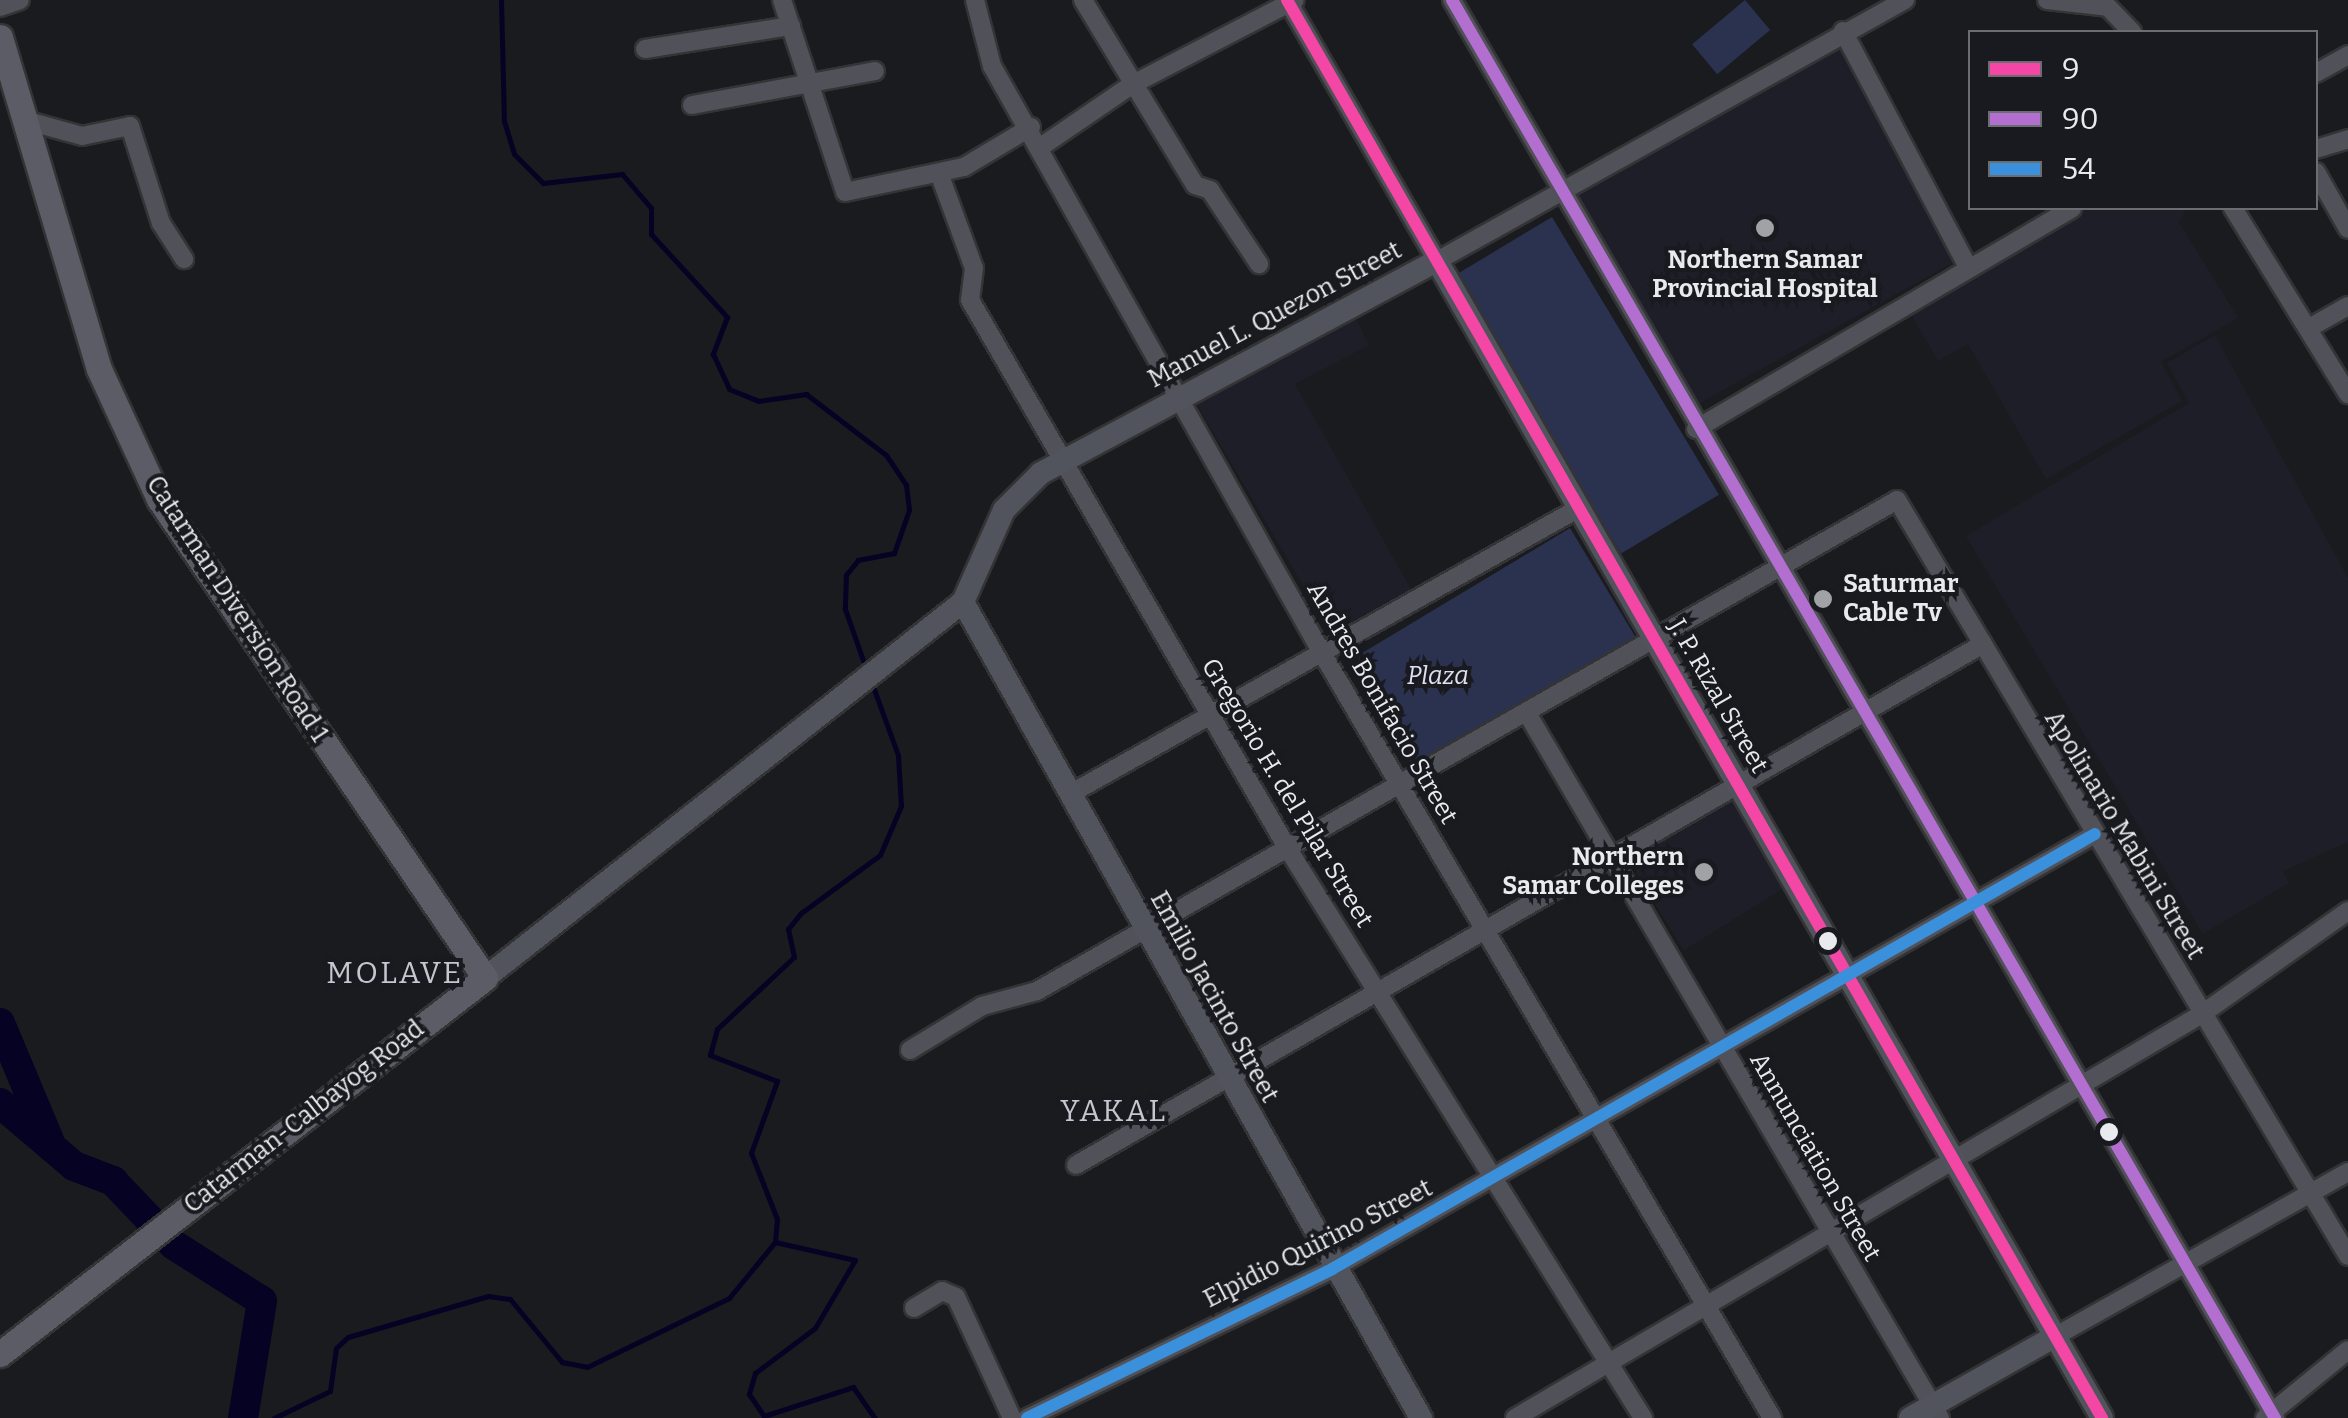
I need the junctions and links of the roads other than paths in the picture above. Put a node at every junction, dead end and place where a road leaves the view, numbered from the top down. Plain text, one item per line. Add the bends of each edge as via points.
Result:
1 (20, 0) edge
2 (782, 0) edge
3 (974, 0) edge
4 (1083, 0) edge
5 (1452, 0) edge
6 (1905, 0) edge
7 (2047, 0) edge
8 (1290, 1) edge
9 (0, 8) edge
10 (2128, 25) edge
11 (791, 26) junction
12 (1843, 31) junction
13 (0, 36) edge
14 (645, 50) dead end
15 (2348, 55) edge
16 (875, 72) dead end
17 (2318, 72) edge
18 (1133, 84) junction
19 (806, 88) junction
20 (692, 105) dead end
21 (24, 120) junction
22 (1031, 127) junction
23 (2348, 139) edge
24 (1042, 146) junction
25 (2318, 149) edge
26 (939, 173) junction
27 (2318, 176) edge
28 (1555, 192) junction
29 (2068, 210) edge
30 (2234, 210) edge
31 (2348, 229) edge
32 (184, 259) dead end
33 (1438, 261) junction
34 (1259, 264) dead end
35 (1968, 267) junction
36 (2348, 306) edge
37 (2309, 328) junction
38 (1182, 394) junction
39 (2348, 394) edge
40 (1696, 429) junction
41 (1062, 459) junction
42 (1579, 508) junction
43 (1779, 568) junction
44 (963, 602) junction
45 (1655, 640) junction
46 (1983, 644) junction
47 (1322, 653) junction
48 (891, 658) joint
49 (1862, 712) junction
50 (1527, 713) junction
51 (1209, 716) junction
52 (1736, 783) junction
53 (1400, 786) junction
54 (1070, 794) junction
55 (2094, 834) junction
56 (1288, 849) junction
57 (1610, 855) junction
58 (1973, 902) junction
59 (2348, 910) edge
60 (1484, 929) junction
61 (1146, 930) junction
62 (1847, 976) junction
63 (485, 978) junction
64 (1380, 990) junction
65 (2202, 1014) junction
66 (1722, 1048) junction
67 (910, 1050) dead end
68 (1228, 1078) junction
69 (2076, 1089) junction
70 (1598, 1122) junction
71 (1953, 1161) junction
72 (1076, 1165) dead end
73 (2348, 1172) edge
74 (1494, 1179) junction
75 (2314, 1192) junction
76 (1830, 1234) junction
77 (2348, 1256) edge
78 (2185, 1268) junction
79 (1332, 1269) junction
80 (914, 1308) dead end
81 (1708, 1308) junction
82 (2054, 1337) junction
83 (2348, 1350) edge
84 (0, 1354) edge
85 (1612, 1366) junction
86 (1936, 1412) edge
87 (2270, 1416) edge
88 (1012, 1418) edge
89 (1027, 1418) edge
90 (1421, 1418) edge
91 (1515, 1418) edge
92 (1643, 1418) edge
93 (1772, 1418) edge
94 (1910, 1418) edge
95 (2102, 1418) edge

1 - 9 street
2 - 11 street
3 - 22 street, Andres Bonifacio Street via 992,66
4 - 18 street
5 - 28 street
6 - 12 street, Manuel L. Quezon Street
7 - 10 street
8 - 18 street
8 - 33 street, J. P. Rizal Street
11 - 14 street
11 - 19 street
12 - 28 street, Manuel L. Quezon Street
12 - 35 street
13 - 21 main road, Catarman Diversion Road 1
15 - 17 street
16 - 19 street
18 - 24 street
18 - 34 street via 1195,185 1210,190
19 - 20 street
19 - 26 street via 845,192
21 - 32 street via 82,136 130,126 161,224
21 - 63 main road, Catarman Diversion Road 1 via 99,369 159,499
22 - 24 street, Andres Bonifacio Street
22 - 26 street
23 - 25 street
24 - 38 street, Andres Bonifacio Street
26 - 41 street, Gregorio H. del Pilar Street via 974,268 970,300
27 - 31 street
28 - 33 street, Manuel L. Quezon Street
28 - 40 street
29 - 35 street
30 - 37 street
33 - 38 main road, Manuel L. Quezon Street
33 - 42 main road, J. P. Rizal Street
35 - 40 street
36 - 37 street
37 - 39 street
38 - 41 main road, Manuel L. Quezon Street
38 - 47 street, Andres Bonifacio Street
40 - 43 street
41 - 44 main road, Manuel L. Quezon Street via 1004,510
41 - 51 street, Gregorio H. del Pilar Street
42 - 45 main road, J. P. Rizal Street
42 - 47 street
43 - 45 street
43 - 46 street, Apolinario Mabini Street via 1897,500
43 - 49 street
44 - 48 main road, Manuel L. Quezon Street
44 - 54 main road, Emilio Jacinto Street
45 - 50 street
45 - 52 main road, J. P. Rizal Street
46 - 49 street
46 - 55 street, Apolinario Mabini Street
47 - 51 street
47 - 53 street, Andres Bonifacio Street
48 - 63 main road, Catarman-Calbayog Road
49 - 52 street
49 - 58 street
50 - 53 street
50 - 57 street, Annunciation Street
51 - 54 street
51 - 56 street, Gregorio H. del Pilar Street
52 - 57 street
52 - 62 main road, J. P. Rizal Street
53 - 56 street
53 - 60 street, Andres Bonifacio Street
54 - 61 main road, Emilio Jacinto Street
55 - 58 street, Elpidio Quirino Street
55 - 65 street, Apolinario Mabini Street
56 - 61 street
56 - 64 street, Gregorio H. del Pilar Street
57 - 60 street
57 - 66 street, Annunciation Street
58 - 62 street, Elpidio Quirino Street
58 - 69 street
59 - 65 street
60 - 64 street
60 - 70 street, Andres Bonifacio Street
61 - 67 street
61 - 68 main road, Emilio Jacinto Street
62 - 66 street, Elpidio Quirino Street
62 - 71 main road, J. P. Rizal Street
63 - 84 main road, Catarman-Calbayog Road
64 - 68 street
64 - 74 street, Gregorio H. del Pilar Street
65 - 69 street
65 - 75 street, Apolinario Mabini Street
66 - 70 street, Elpidio Quirino Street
66 - 76 street, Annunciation Street
68 - 72 street
68 - 79 main road, Emilio Jacinto Street
69 - 71 street
69 - 78 street
70 - 74 street, Elpidio Quirino Street
70 - 81 street, Andres Bonifacio Street
71 - 76 street
71 - 82 main road, J. P. Rizal Street
73 - 75 street
74 - 79 street, Elpidio Quirino Street
74 - 85 street, Gregorio H. del Pilar Street
75 - 77 street, Apolinario Mabini Street
75 - 78 street
76 - 81 street
76 - 86 street, Annunciation Street
78 - 82 street
78 - 87 street
79 - 89 street, Elpidio Quirino Street
79 - 90 main road, Emilio Jacinto Street
80 - 88 street via 942,1291 956,1296
81 - 85 street
81 - 93 street, Andres Bonifacio Street
82 - 86 main road
82 - 95 main road, J. P. Rizal Street
83 - 87 street
85 - 91 street
85 - 92 street, Gregorio H. del Pilar Street
86 - 94 main road

